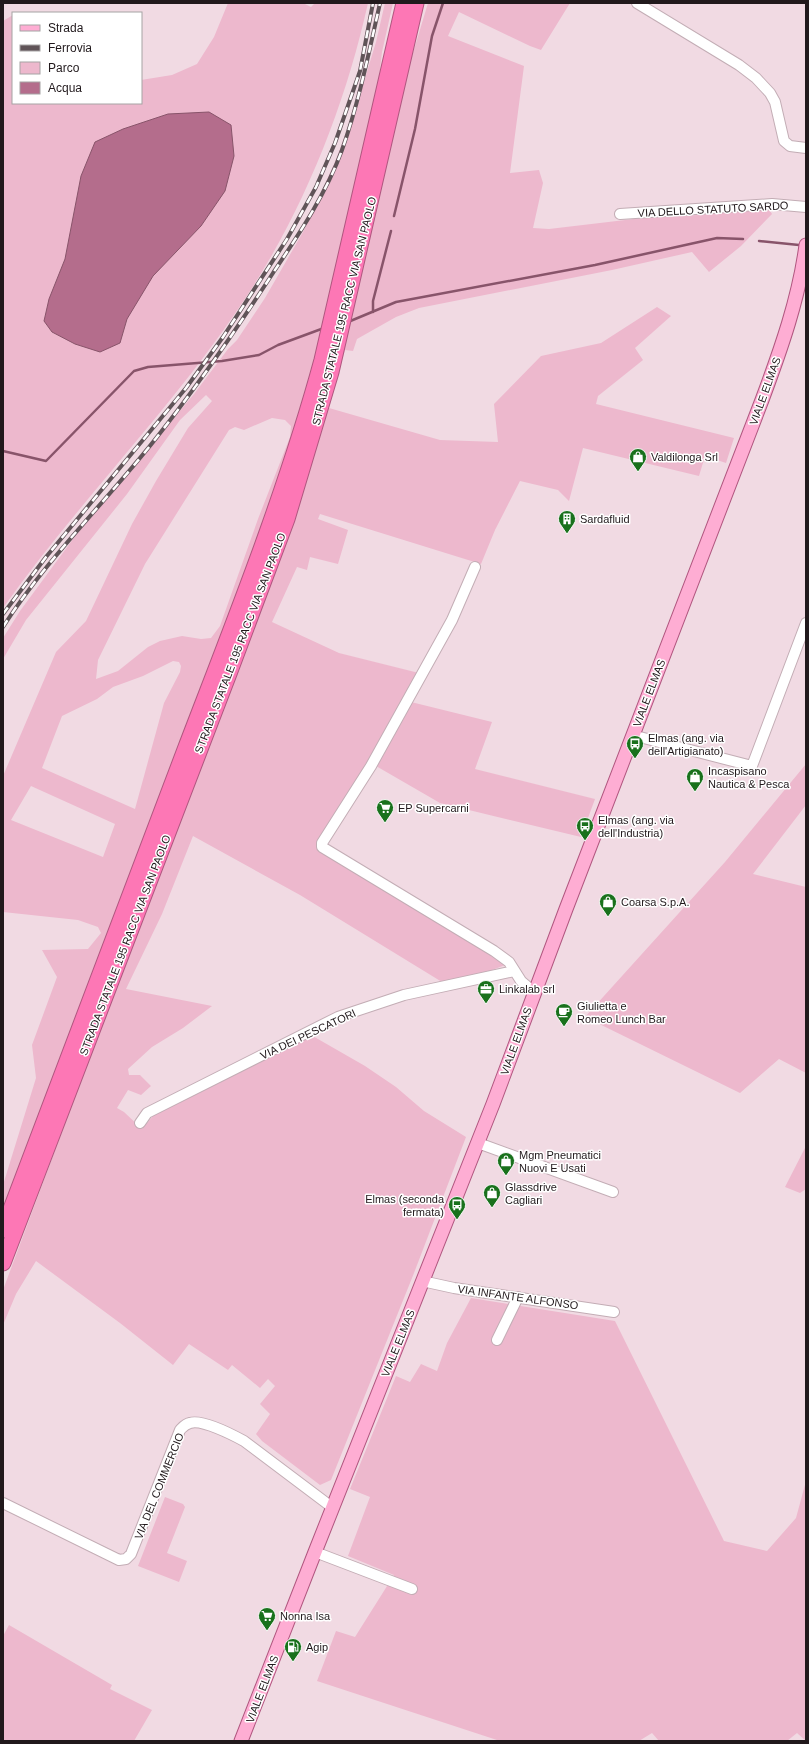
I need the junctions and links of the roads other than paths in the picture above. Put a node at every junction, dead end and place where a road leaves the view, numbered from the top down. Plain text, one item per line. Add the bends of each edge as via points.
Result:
1 (404, 3) edge
2 (416, 3) edge
3 (424, 3) edge
4 (637, 3) edge
5 (408, 35) junction
6 (381, 126) junction
7 (806, 148) edge
8 (806, 207) edge
9 (620, 214) dead end
10 (806, 245) edge
11 (804, 267) edge
12 (312, 419) junction
13 (475, 567) dead end
14 (806, 623) edge
15 (632, 735) junction
16 (514, 971) junction
17 (534, 992) junction
18 (140, 1123) dead end
19 (478, 1143) junction
20 (613, 1192) dead end
21 (3, 1230) edge
22 (3, 1263) edge
23 (422, 1281) junction
24 (518, 1297) junction
25 (614, 1312) dead end
26 (497, 1340) dead end
27 (3, 1503) edge
28 (333, 1508) junction
29 (315, 1552) junction
30 (412, 1589) dead end
31 (248, 1735) edge
32 (241, 1741) edge

1 - 6 highway, STRADA STATALE 195 RACC VIA SAN PAOLO
2 - 5 highway, STRADA STATALE 195 RACC VIA SAN PAOLO
3 - 5 highway via 418,23
4 - 7 street via 756,78 775,102 784,140 790,146
5 - 6 highway, STRADA STATALE 195 RACC VIA SAN PAOLO
6 - 12 highway, STRADA STATALE 195 RACC VIA SAN PAOLO via 322,360
8 - 9 street, VIA DELLO STATUTO SARDO via 772,204
10 - 11 main road, VIALE ELMAS
11 - 15 main road, VIALE ELMAS via 776,362
12 - 21 highway, STRADA STATALE 195 RACC VIA SAN PAOLO via 284,485 219,665
12 - 22 highway, STRADA STATALE 195 RACC VIA SAN PAOLO via 287,519
13 - 16 street via 452,620 371,766 322,843 322,847 494,951 510,962
14 - 15 street via 752,766
15 - 17 main road, VIALE ELMAS
16 - 17 street
16 - 18 street, VIA DEI PESCATORI via 404,995 338,1017 147,1113
17 - 19 main road, VIALE ELMAS
19 - 20 street
19 - 23 main road, VIALE ELMAS
23 - 24 street, VIA INFANTE ALFONSO
23 - 28 main road, VIALE ELMAS
24 - 25 street, VIA INFANTE ALFONSO
24 - 26 street
27 - 28 street, VIA DEL COMMERCIO via 118,1560 126,1559 131,1554 180,1430 185,1425 197,1422 244,1441
28 - 29 main road, VIALE ELMAS
29 - 30 street
29 - 31 main road, VIALE ELMAS
31 - 32 main road, VIALE ELMAS

